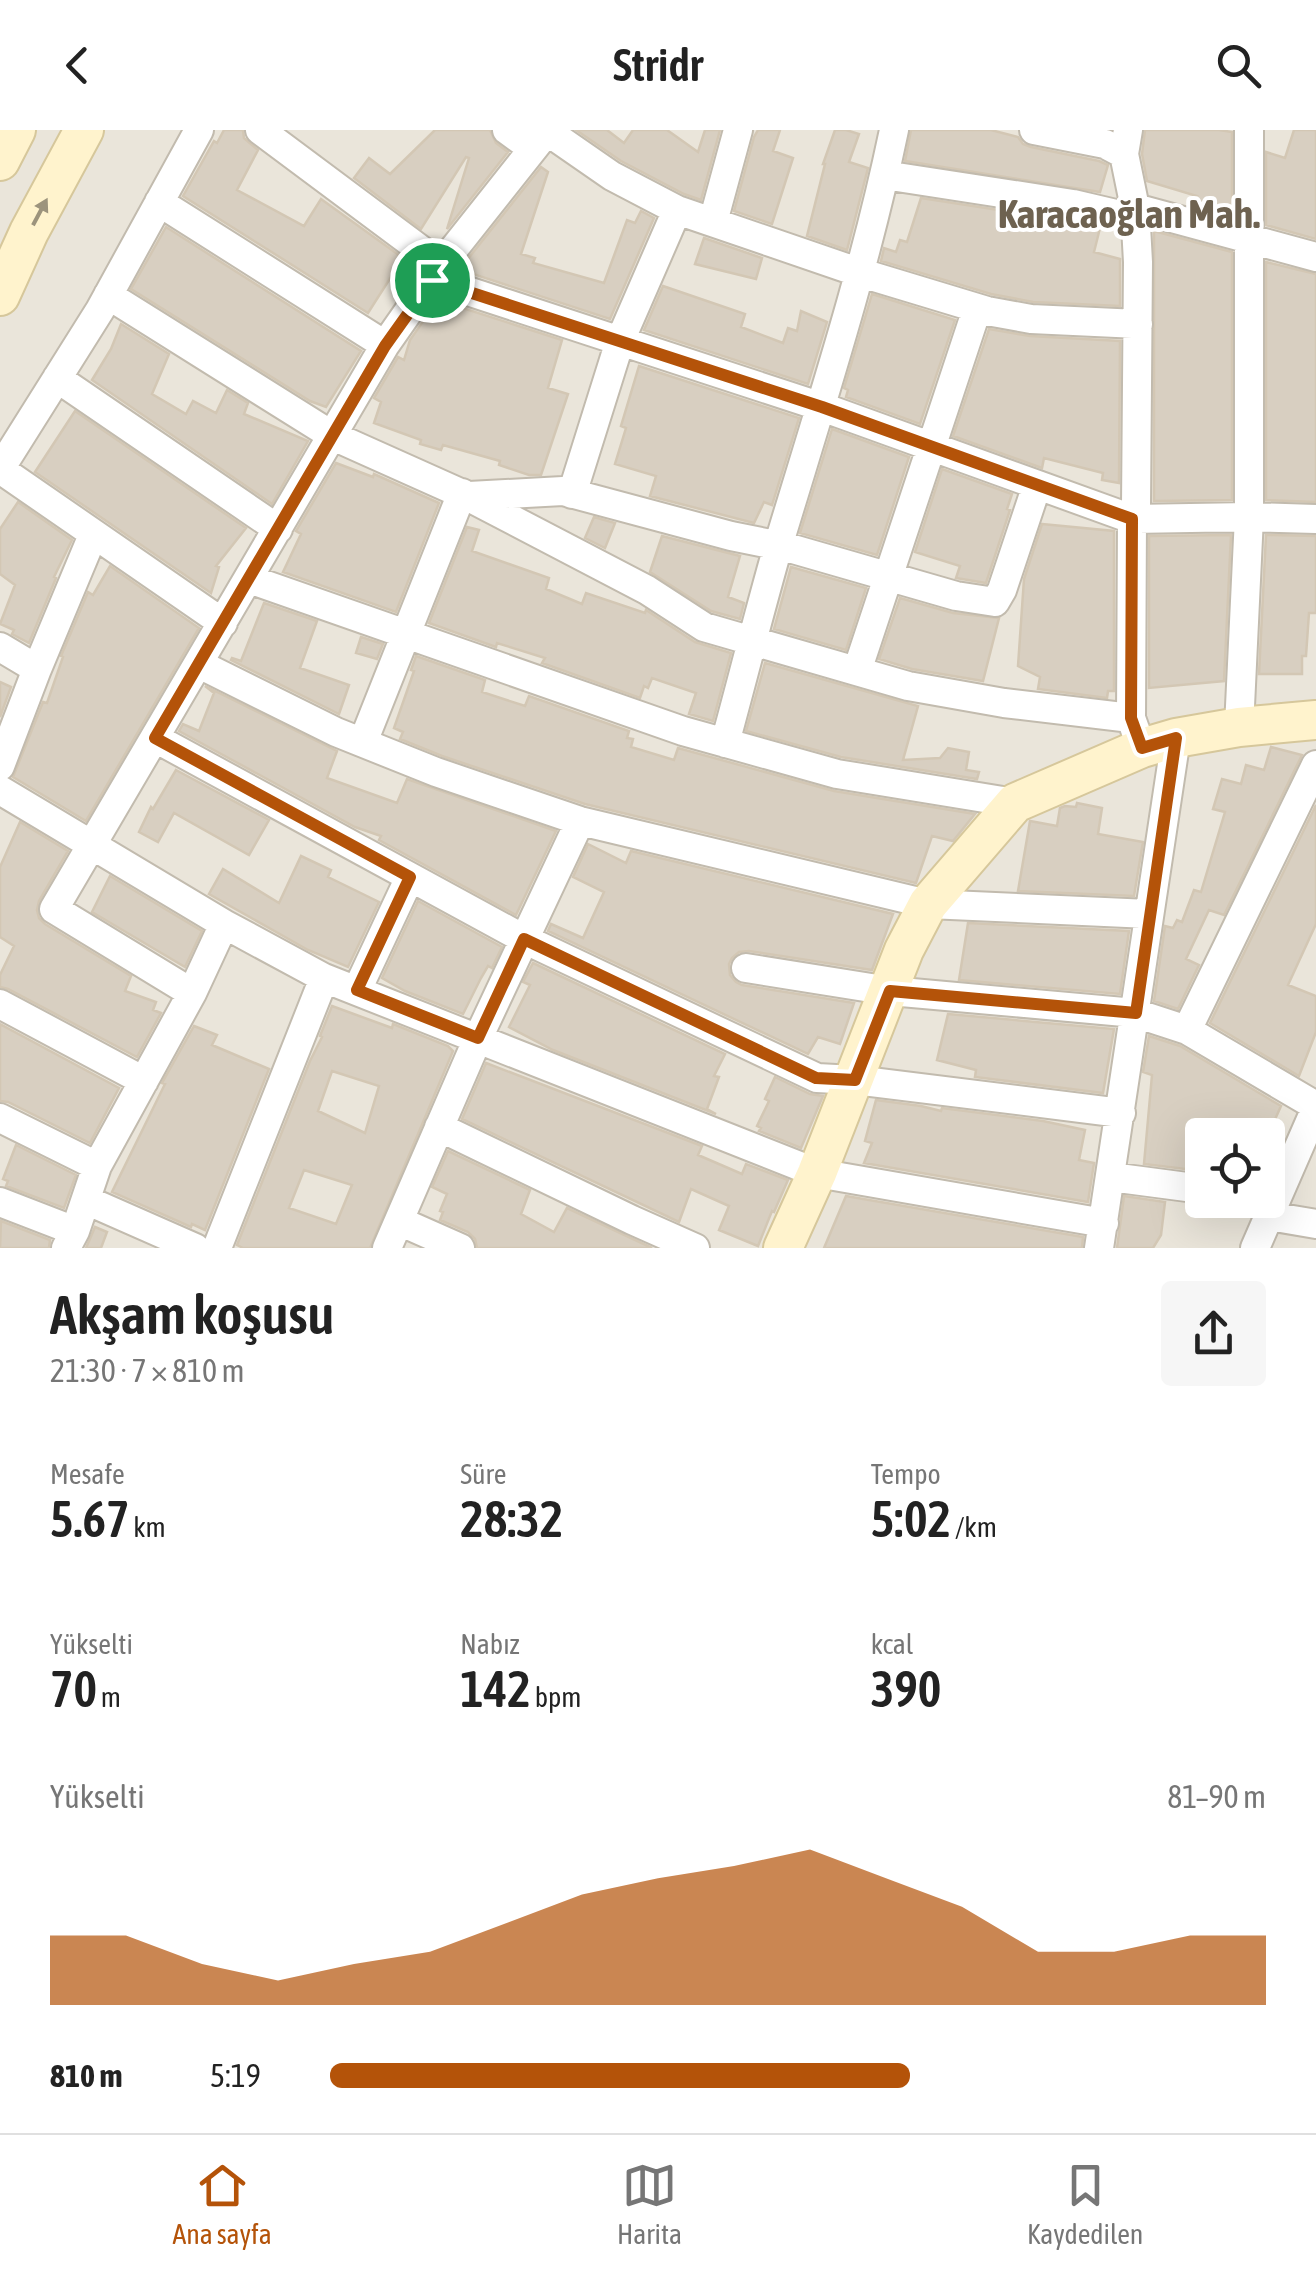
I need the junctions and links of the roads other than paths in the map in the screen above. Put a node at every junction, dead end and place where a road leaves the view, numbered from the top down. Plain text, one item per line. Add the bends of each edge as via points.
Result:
1 (84, 130) edge
2 (199, 130) edge
3 (260, 130) edge
4 (507, 130) edge
5 (738, 130) edge
6 (894, 130) edge
7 (1034, 130) edge
8 (1250, 130) edge
9 (543, 137) edge
10 (1126, 142) edge
11 (884, 174) junction
12 (159, 202) junction
13 (677, 210) junction
14 (1136, 214) junction
15 (712, 222) junction
16 (1251, 238) junction
17 (1316, 257) edge
18 (436, 272) junction
19 (858, 272) junction
20 (108, 295) junction
21 (0, 296) edge
22 (977, 309) junction
23 (1138, 324) junction
24 (620, 341) junction
25 (385, 346) junction
26 (57, 378) junction
27 (822, 407) junction
28 (333, 436) junction
29 (931, 446) junction
30 (1037, 485) junction
31 (572, 494) junction
32 (465, 495) junction
33 (1248, 517) junction
34 (1132, 519) junction
35 (1316, 519) edge
36 (278, 529) junction
37 (93, 535) junction
38 (779, 546) junction
39 (888, 577) junction
40 (249, 579) junction
41 (223, 623) junction
42 (406, 635) junction
43 (753, 641) junction
44 (0, 647) edge
45 (199, 664) junction
46 (37, 669) junction
47 (856, 671) junction
48 (1316, 720) edge
49 (1239, 727) junction
50 (1150, 735) junction
51 (155, 738) junction
52 (362, 742) junction
53 (725, 743) junction
54 (1316, 765) edge
55 (0, 766) edge
56 (0, 790) edge
57 (1015, 803) junction
58 (580, 820) junction
59 (92, 844) junction
60 (410, 877) junction
61 (928, 904) junction
62 (1149, 914) junction
63 (224, 924) junction
64 (524, 939) junction
65 (746, 968) dead end
66 (324, 978) junction
67 (357, 990) junction
68 (890, 991) junction
69 (192, 994) junction
70 (0, 1004) edge
71 (1136, 1013) junction
72 (1187, 1030) junction
73 (478, 1038) junction
74 (144, 1080) junction
75 (855, 1080) junction
76 (1316, 1107) edge
77 (1121, 1113) junction
78 (0, 1118) edge
79 (439, 1126) junction
80 (97, 1166) junction
81 (817, 1173) junction
82 (1285, 1174) edge
83 (1111, 1177) junction
84 (1185, 1187) edge
85 (86, 1200) junction
86 (0, 1202) edge
87 (1285, 1210) edge
88 (1266, 1218) edge
89 (399, 1221) junction
90 (1316, 1224) edge
91 (1101, 1236) edge
92 (71, 1240) edge
93 (195, 1248) edge
94 (216, 1248) edge
95 (387, 1248) edge
96 (460, 1248) edge
97 (695, 1248) edge
98 (783, 1248) edge
99 (1255, 1248) edge

21 -> 1 main road
2 - 12 street
3 - 18 street
4 - 9 street
5 - 15 street
6 - 11 street
7 - 10 street
8 - 16 street
9 - 13 street
9 - 18 street
10 - 14 street
11 - 14 street
11 - 19 street
12 - 20 street
12 - 25 street
13 - 15 street
13 - 24 street
14 - 16 street
14 - 23 street
15 - 19 street
16 - 17 street
16 - 33 street
18 - 24 street
18 - 25 street
19 - 22 street
19 - 27 street
20 - 26 street
20 - 28 street
22 - 23 street
22 - 29 street
23 - 34 street
24 - 27 street
24 - 31 street
25 - 28 street
26 - 36 street
26 - 37 street via 0,470
27 - 29 street
27 - 38 street
28 - 32 street
28 - 36 street
29 - 30 street
29 - 39 street
30 - 34 street
30 - 39 street via 994,602
31 - 32 street
31 - 38 street
32 - 42 street
32 - 43 street via 704,627
33 - 34 street
33 - 35 street
33 - 49 street
34 - 50 street
36 - 40 street
37 - 41 street
37 - 46 street
38 - 39 street
38 - 43 street
39 - 47 street
40 - 41 street
40 - 42 street
41 - 45 street
42 - 52 street
42 - 53 street
43 - 47 street
43 - 53 street
44 - 46 street
45 - 51 street
45 - 52 street
46 - 55 street
47 - 50 street
48 - 49 main road
49 - 50 main road
50 - 57 main road
50 - 62 street
51 - 59 street
51 - 60 street
52 - 58 street
53 - 57 street via 837,774
54 - 72 street
56 - 59 street
57 - 61 main road
58 - 61 street
58 - 64 street
59 - 63 street
59 - 69 street via 54,908
60 - 64 street
60 - 67 street
61 - 62 street
61 - 68 main road
62 - 71 street
63 - 66 street
63 - 69 street
64 - 73 street
64 - 75 street via 816,1078
65 - 68 street
66 - 67 street
66 - 94 street
67 - 73 street
68 - 71 street
68 - 75 main road
69 - 74 street
70 - 74 street
71 - 72 street
71 - 77 street
72 - 76 street
73 - 79 street
73 - 81 street
74 - 80 street
75 - 77 street
75 - 81 main road
76 - 82 street
77 - 83 street
78 - 80 street
79 - 89 street
79 - 97 street
80 - 85 street
81 - 91 street
81 - 98 main road
83 - 84 street
83 - 91 street
85 - 92 street
85 - 93 street
86 - 92 street
87 - 90 street
88 - 99 street
89 - 95 street
89 - 96 street

